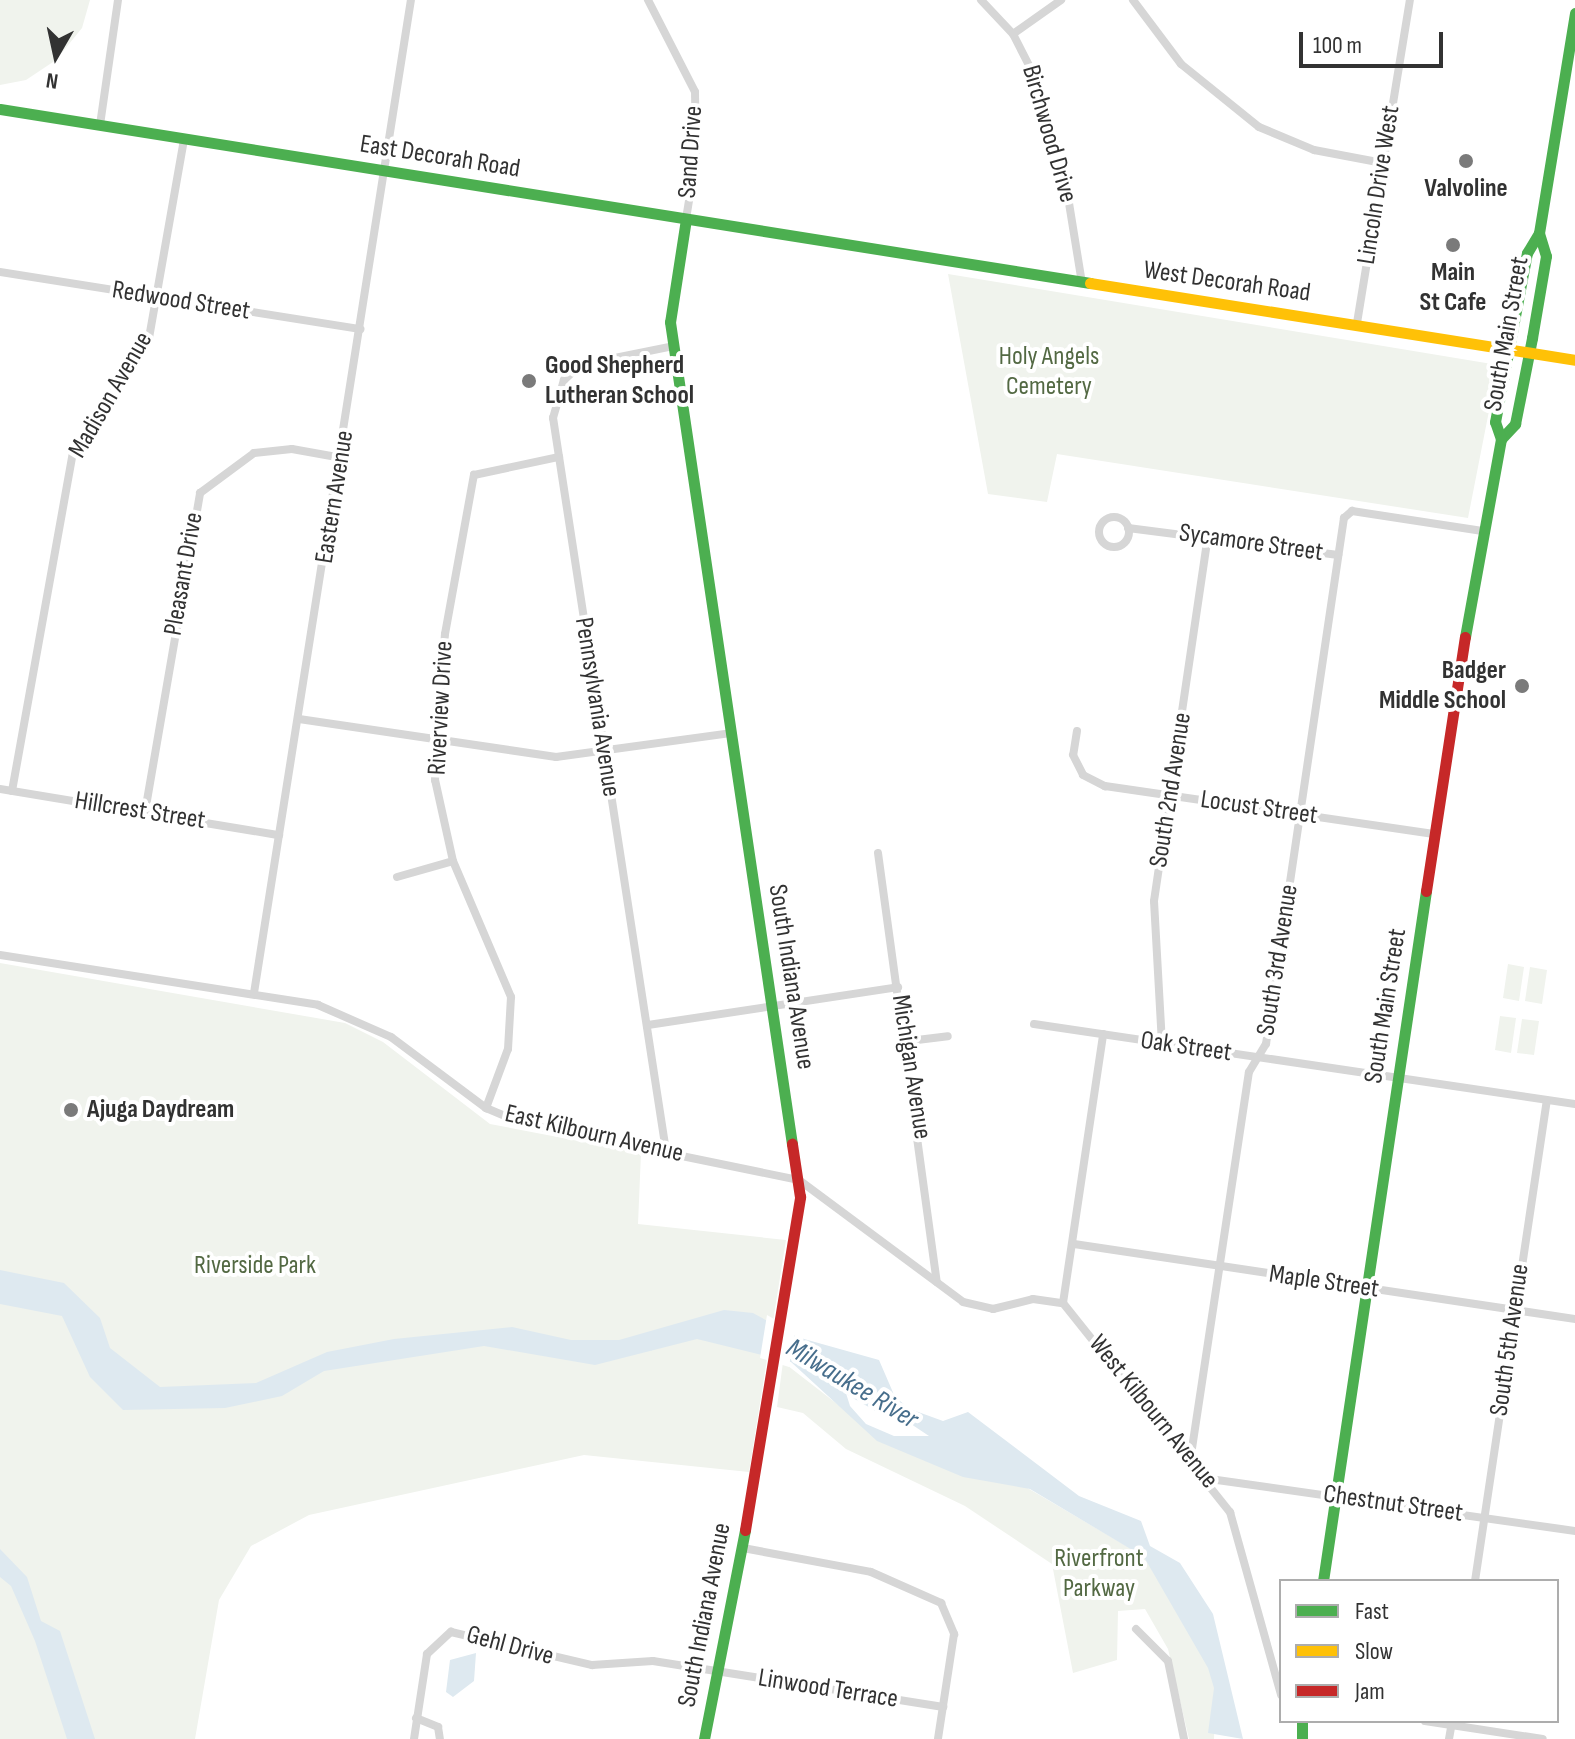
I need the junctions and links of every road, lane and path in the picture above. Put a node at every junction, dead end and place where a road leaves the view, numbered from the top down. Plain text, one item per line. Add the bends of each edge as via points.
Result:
1 (118, 0) edge
2 (411, 0) edge
3 (648, 0) edge
4 (981, 0) edge
5 (1061, 0) edge
6 (1133, 0) edge
7 (1410, 0) edge
8 (1575, 13) edge
9 (1013, 34) junction
10 (0, 109) edge
11 (100, 125) junction
12 (184, 140) junction
13 (1383, 163) junction
14 (385, 170) junction
15 (686, 219) junction
16 (1539, 233) junction
17 (873, 248) joint
18 (0, 272) edge
19 (1082, 283) junction
20 (158, 299) junction
21 (1357, 323) junction
22 (361, 329) junction
23 (673, 346) junction
24 (1508, 348) junction
25 (1530, 352) junction
26 (1575, 360) edge
27 (1501, 439) junction
28 (559, 457) junction
29 (342, 458) junction
30 (1128, 528) dead end
31 (1482, 531) junction
32 (1208, 537) junction
33 (1338, 555) junction
34 (299, 719) junction
35 (1077, 731) dead end
36 (732, 733) junction
37 (439, 742) junction
38 (603, 753) junction
39 (0, 789) edge
40 (12, 791) junction
41 (1171, 796) junction
42 (145, 812) junction
43 (1301, 814) junction
44 (1436, 834) junction
45 (279, 835) junction
46 (878, 853) dead end
47 (453, 861) junction
48 (397, 877) dead end
49 (0, 955) edge
50 (898, 987) junction
51 (254, 993) junction
52 (774, 1008) junction
53 (1034, 1024) dead end
54 (648, 1025) junction
55 (1103, 1034) junction
56 (948, 1036) dead end
57 (909, 1041) junction
58 (1162, 1044) junction
59 (1257, 1057) junction
60 (1397, 1076) junction
61 (1547, 1100) junction
62 (1575, 1104) edge
63 (486, 1108) junction
64 (666, 1151) junction
65 (799, 1180) junction
66 (1074, 1244) junction
67 (1218, 1267) junction
68 (937, 1282) junction
69 (1367, 1288) junction
70 (1063, 1303) junction
71 (1513, 1310) junction
72 (1575, 1319) edge
73 (1191, 1455) junction
74 (1210, 1479) junction
75 (1336, 1496) junction
76 (1486, 1517) junction
77 (1575, 1531) edge
78 (743, 1548) junction
79 (1323, 1579) edge
80 (1475, 1579) edge
81 (1136, 1629) dead end
82 (714, 1671) junction
83 (1279, 1688) edge
84 (943, 1707) junction
85 (416, 1718) junction
86 (1452, 1723) edge
87 (414, 1739) edge
88 (440, 1739) edge
89 (704, 1739) edge
90 (938, 1739) edge
91 (1184, 1739) edge
92 (1449, 1739) edge
93 (1543, 1739) edge

1 - 11 street
2 - 14 street, Eastern Avenue
3 - 15 street, Sand Drive via 695,92 696,158
4 - 9 street, Birchwood Drive
5 - 9 street
6 - 13 street via 1181,64 1259,127 1314,150
7 - 13 street, Lincoln Drive West
8 - 16 street, South Main Street
9 - 19 street, Birchwood Drive via 1063,166
10 - 11 street, East Decorah Road
11 - 12 street, East Decorah Road
12 - 14 street, East Decorah Road
12 - 20 street, Madison Avenue
13 - 21 street, Lincoln Drive West
14 - 15 street, East Decorah Road
14 - 22 street, Eastern Avenue
15 - 17 street, East Decorah Road
15 - 23 street, South Indiana Avenue via 671,303
16 - 24 street, South Main Street via 1527,253
16 - 25 street, South Main Street via 1546,256
17 - 19 street, West Decorah Road
18 - 20 street, Redwood Street
19 - 21 street, West Decorah Road
20 - 22 street, Redwood Street
20 - 40 street, Madison Avenue via 149,338 73,452
21 - 24 street, West Decorah Road
22 - 29 street, Eastern Avenue
23 - 28 street, Pennsylvania Avenue via 605,356 571,372 554,403
23 - 36 street, South Indiana Avenue
24 - 25 street, West Decorah Road
24 - 27 street, South Main Street via 1495,422
25 - 26 street, West Decorah Road
25 - 27 street, South Main Street via 1515,424
27 - 31 street, South Main Street
28 - 37 street, Riverview Drive via 471,472 445,634
28 - 38 street, Pennsylvania Avenue
29 - 34 street, Eastern Avenue
29 - 42 street, Pleasant Drive via 292,449 254,453 220,471 200,493
30 - 32 street, Sycamore Street
31 - 33 street, Sycamore Street via 1352,511 1344,518
31 - 44 street, South Main Street
32 - 33 street, Sycamore Street
32 - 41 street, South 2nd Avenue
33 - 43 street, South 3rd Avenue
34 - 37 street
34 - 45 street, Eastern Avenue
35 - 41 street, Locust Street via 1073,755 1083,775
36 - 38 street
36 - 52 street, South Indiana Avenue
37 - 38 street via 516,756
37 - 47 street, Riverview Drive via 435,780
38 - 54 street, Pennsylvania Avenue
39 - 40 street, Hillcrest Street
40 - 42 street, Hillcrest Street
41 - 43 street, Locust Street
41 - 58 street, South 2nd Avenue via 1153,936
42 - 45 street, Hillcrest Street
43 - 44 street, Locust Street
43 - 59 street, South 3rd Avenue via 1266,1044
44 - 60 street, South Main Street
45 - 51 street, Eastern Avenue
46 - 50 street, Michigan Avenue
47 - 48 street
47 - 63 street, Riverview Drive via 511,997 508,1049
49 - 51 street, East Kilbourn Avenue
50 - 52 street
50 - 57 street, Michigan Avenue
51 - 63 street, East Kilbourn Avenue via 356,1018
52 - 54 street
52 - 65 street, South Indiana Avenue
53 - 55 street, Oak Street
54 - 64 street, Pennsylvania Avenue
55 - 58 street, Oak Street
55 - 66 street
56 - 57 street
57 - 68 street, Michigan Avenue
58 - 59 street, Oak Street
59 - 60 street, Oak Street
59 - 67 street, South 3rd Avenue
60 - 61 street, Oak Street
60 - 69 street, South Main Street
61 - 62 street, Oak Street
61 - 71 street, South 5th Avenue
63 - 64 street, East Kilbourn Avenue via 521,1123
64 - 65 street, East Kilbourn Avenue
65 - 68 street, East Kilbourn Avenue
65 - 78 street, South Indiana Avenue
66 - 67 street, Maple Street
66 - 70 street
67 - 69 street, Maple Street
67 - 73 street, South 3rd Avenue
68 - 70 street, East Kilbourn Avenue via 978,1308 1033,1299
69 - 71 street, Maple Street
69 - 75 street, South Main Street
70 - 73 street, West Kilbourn Avenue
71 - 72 street, Maple Street
71 - 76 street, South 5th Avenue
73 - 74 street, West Kilbourn Avenue
74 - 75 street, Chestnut Street
74 - 83 street, West Kilbourn Avenue via 1230,1512
75 - 76 street, Chestnut Street
75 - 79 street, South Main Street
76 - 77 street, Chestnut Street
76 - 80 street, South 5th Avenue
78 - 82 street, South Indiana Avenue
78 - 84 street via 871,1572 941,1603 954,1634
81 - 91 street via 1168,1661
82 - 84 street, Linwood Terrace
82 - 85 street, Gehl Drive via 653,1661 592,1665 451,1632 427,1654
82 - 89 street, South Indiana Avenue
84 - 90 street
85 - 87 street, Gehl Drive
85 - 88 street via 438,1727
86 - 92 street
86 - 93 street

